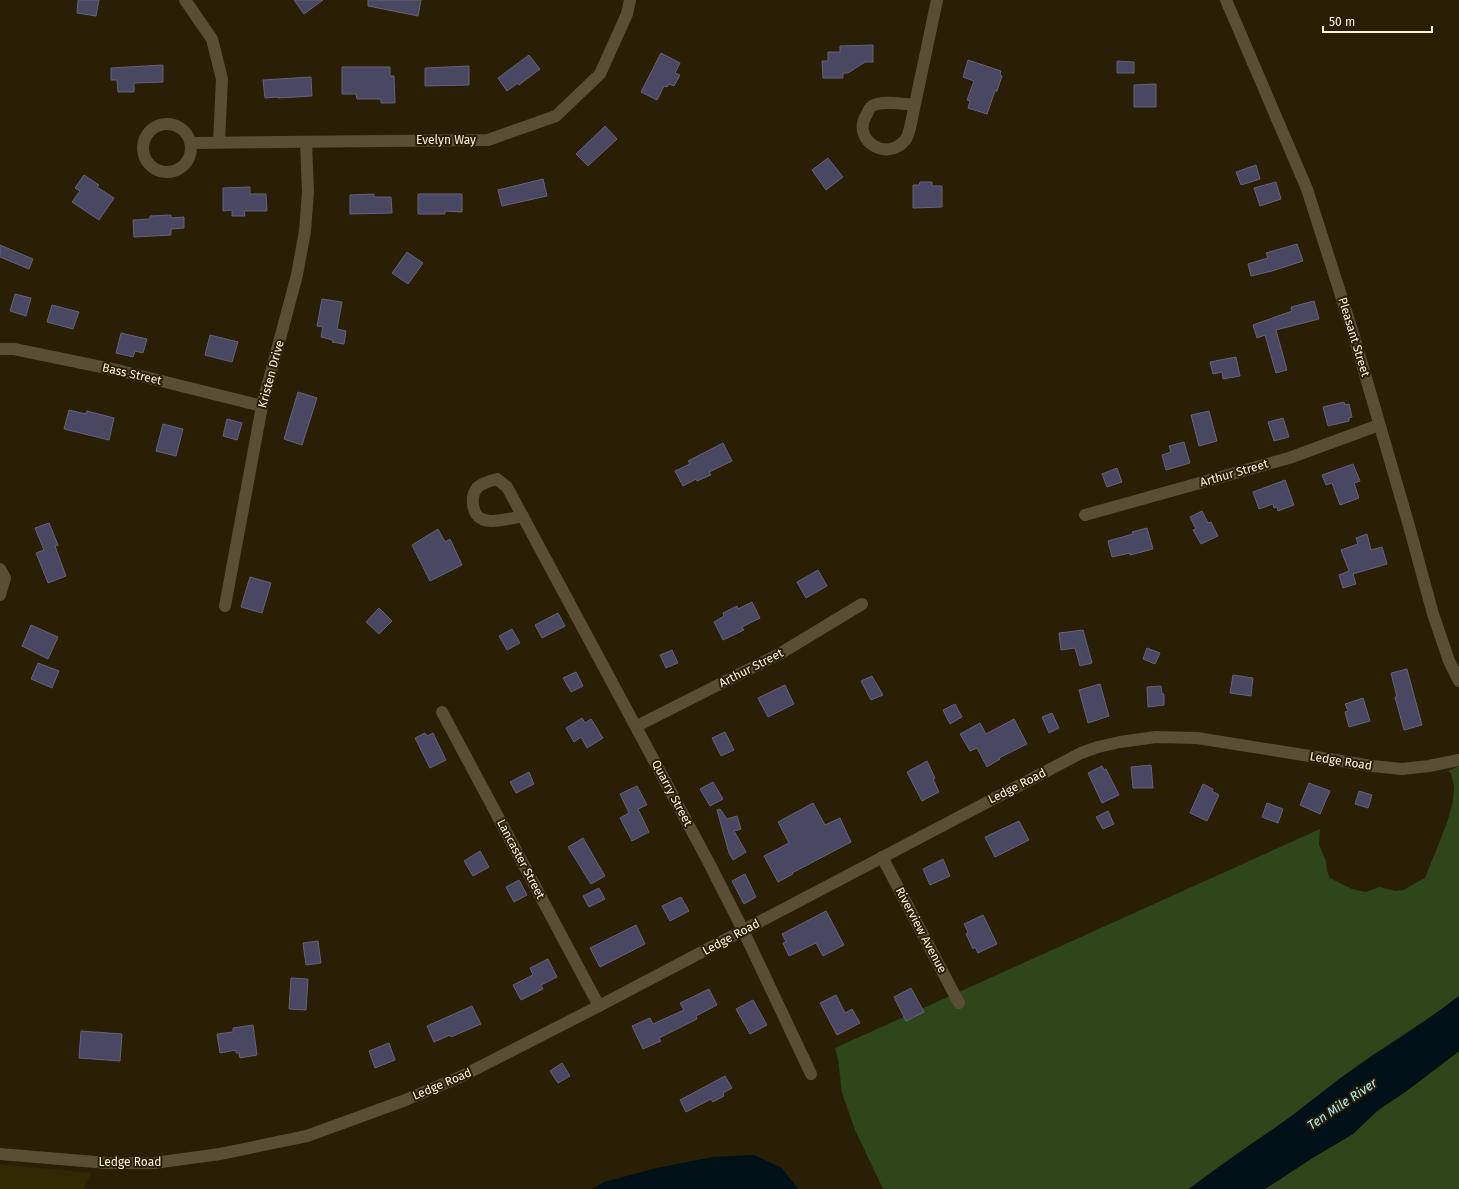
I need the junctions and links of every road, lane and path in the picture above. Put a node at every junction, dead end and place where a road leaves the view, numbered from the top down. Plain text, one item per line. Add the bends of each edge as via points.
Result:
1 (185, 0) edge
2 (630, 0) edge
3 (937, 0) edge
4 (1226, 0) edge
5 (915, 105) junction
6 (219, 142) junction
7 (191, 143) dead end
8 (306, 143) junction
9 (0, 349) edge
10 (262, 406) junction
11 (1380, 425) junction
12 (1086, 515) dead end
13 (523, 516) dead end
14 (0, 570) edge
15 (0, 595) edge
16 (862, 604) dead end
17 (225, 606) dead end
18 (1459, 681) edge
19 (442, 712) dead end
20 (637, 726) junction
21 (1459, 760) edge
22 (882, 857) junction
23 (744, 930) junction
24 (959, 1003) dead end
25 (600, 1006) junction
26 (811, 1074) dead end
27 (0, 1154) edge

1 - 6 street via 212,39 222,79
2 - 8 street, Evelyn Way via 627,14 600,74 556,116 488,140
3 - 5 street
4 - 11 street, Pleasant Street via 1307,188
5 - 5 street via 906,139 895,148 883,150 864,137 862,125 872,106 881,103
6 - 7 street, Evelyn Way
6 - 8 street, Evelyn Way
8 - 10 street, Kristen Drive via 308,192 297,275
9 - 10 street, Bass Street via 14,349 114,369
10 - 17 street, Kristen Drive
11 - 12 street, Arthur Street via 1289,458
11 - 18 street, Pleasant Street via 1433,614 1449,661
13 - 20 street, Quarry Street
14 - 15 street via 5,578
16 - 20 street, Arthur Street via 781,653
19 - 25 street, Lancaster Street
20 - 23 street, Quarry Street
21 - 22 street, Ledge Road via 1402,768 1372,766 1197,738 1156,737 1120,742 1081,753
22 - 23 street, Ledge Road
22 - 24 street, Riverview Avenue
23 - 25 street, Ledge Road
23 - 26 street, Quarry Street
25 - 27 street, Ledge Road via 460,1077 307,1136 220,1154 154,1164 107,1163

